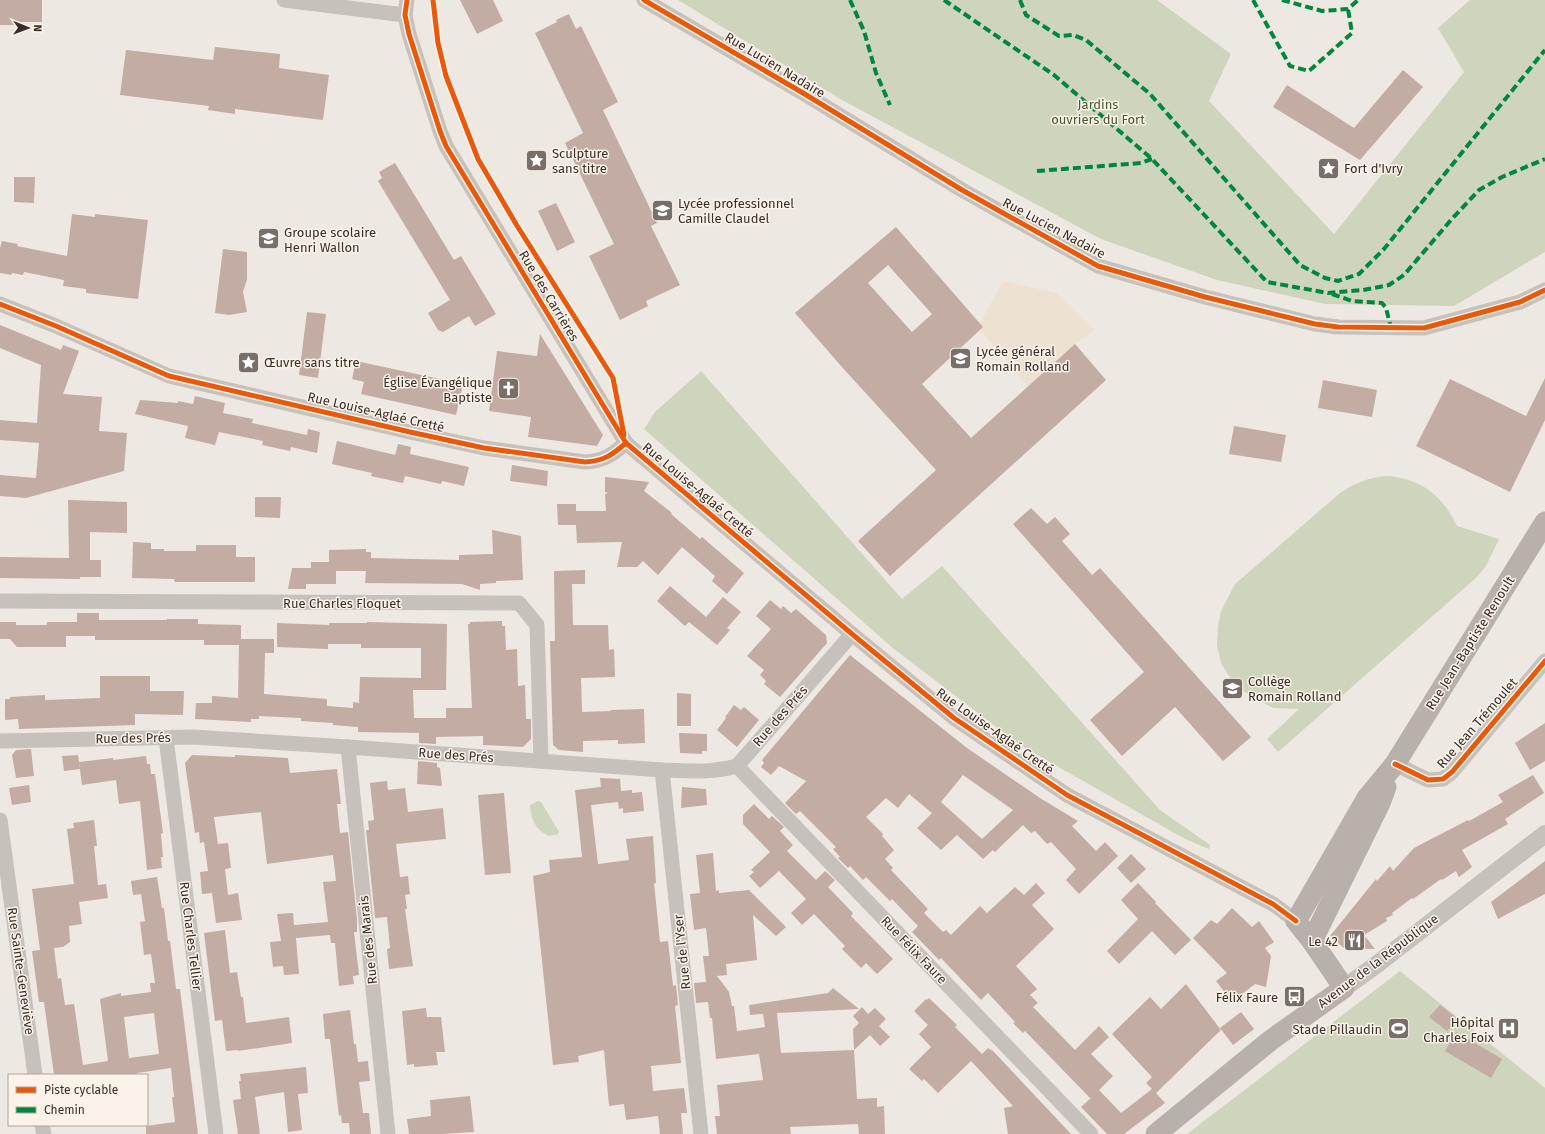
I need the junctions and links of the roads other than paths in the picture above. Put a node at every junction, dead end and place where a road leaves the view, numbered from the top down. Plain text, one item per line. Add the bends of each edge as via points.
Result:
1 (284, 0) edge
2 (407, 0) edge
3 (644, 0) edge
4 (405, 15) junction
5 (1545, 290) edge
6 (0, 304) edge
7 (626, 443) junction
8 (1545, 522) edge
9 (0, 602) edge
10 (852, 634) junction
11 (1545, 661) edge
12 (166, 738) junction
13 (0, 741) edge
14 (348, 747) junction
15 (541, 761) junction
16 (1395, 764) junction
17 (737, 766) junction
18 (662, 770) junction
19 (0, 820) edge
20 (1545, 834) edge
21 (1296, 921) junction
22 (1312, 940) junction
23 (1344, 988) junction
24 (35, 1074) edge
25 (216, 1134) edge
26 (388, 1134) edge
27 (702, 1134) edge
28 (1091, 1134) edge
29 (1156, 1134) edge

1 - 4 street
2 - 4 street, Rue des Carrières
3 - 5 street, Rue Lucien Nadaire via 962,190 1098,266 1205,297 1338,327 1424,328 1520,302
4 - 7 street, Rue des Carrières via 446,146
6 - 7 street, Rue Louise-Aglaé Cretté via 169,376 410,432 484,448 585,462 607,458
7 - 10 street, Rue Louise-Aglaé Cretté
8 - 16 main road, Rue Jean-Baptiste Renoult
9 - 15 street, Rue Charles Floquet via 519,603 537,625
10 - 17 street, Rue des Prés
10 - 21 street, Rue Louise-Aglaé Cretté via 954,718 1067,795 1273,904
11 - 16 street, Rue Jean Trémoulet via 1452,772 1443,779 1428,780
12 - 13 street, Rue des Prés
12 - 14 street, Rue des Prés via 193,737
12 - 25 street, Rue Charles Tellier
14 - 15 street, Rue des Prés
14 - 26 street, Rue des Marais
15 - 18 street, Rue des Prés
16 - 21 main road, Rue Jean-Baptiste Renoult via 1367,798
16 - 22 main road, Rue Jean-Baptiste Renoult via 1380,804
17 - 18 street, Rue des Prés via 720,771 702,772
17 - 28 street, Rue Félix Faure
18 - 27 street, Rue de l'Yser
19 - 24 street, Rue Sainte-Geneviève
20 - 23 street, Avenue de la République
21 - 22 main road
22 - 23 main road
23 - 29 main road, Avenue de la République via 1271,1040

